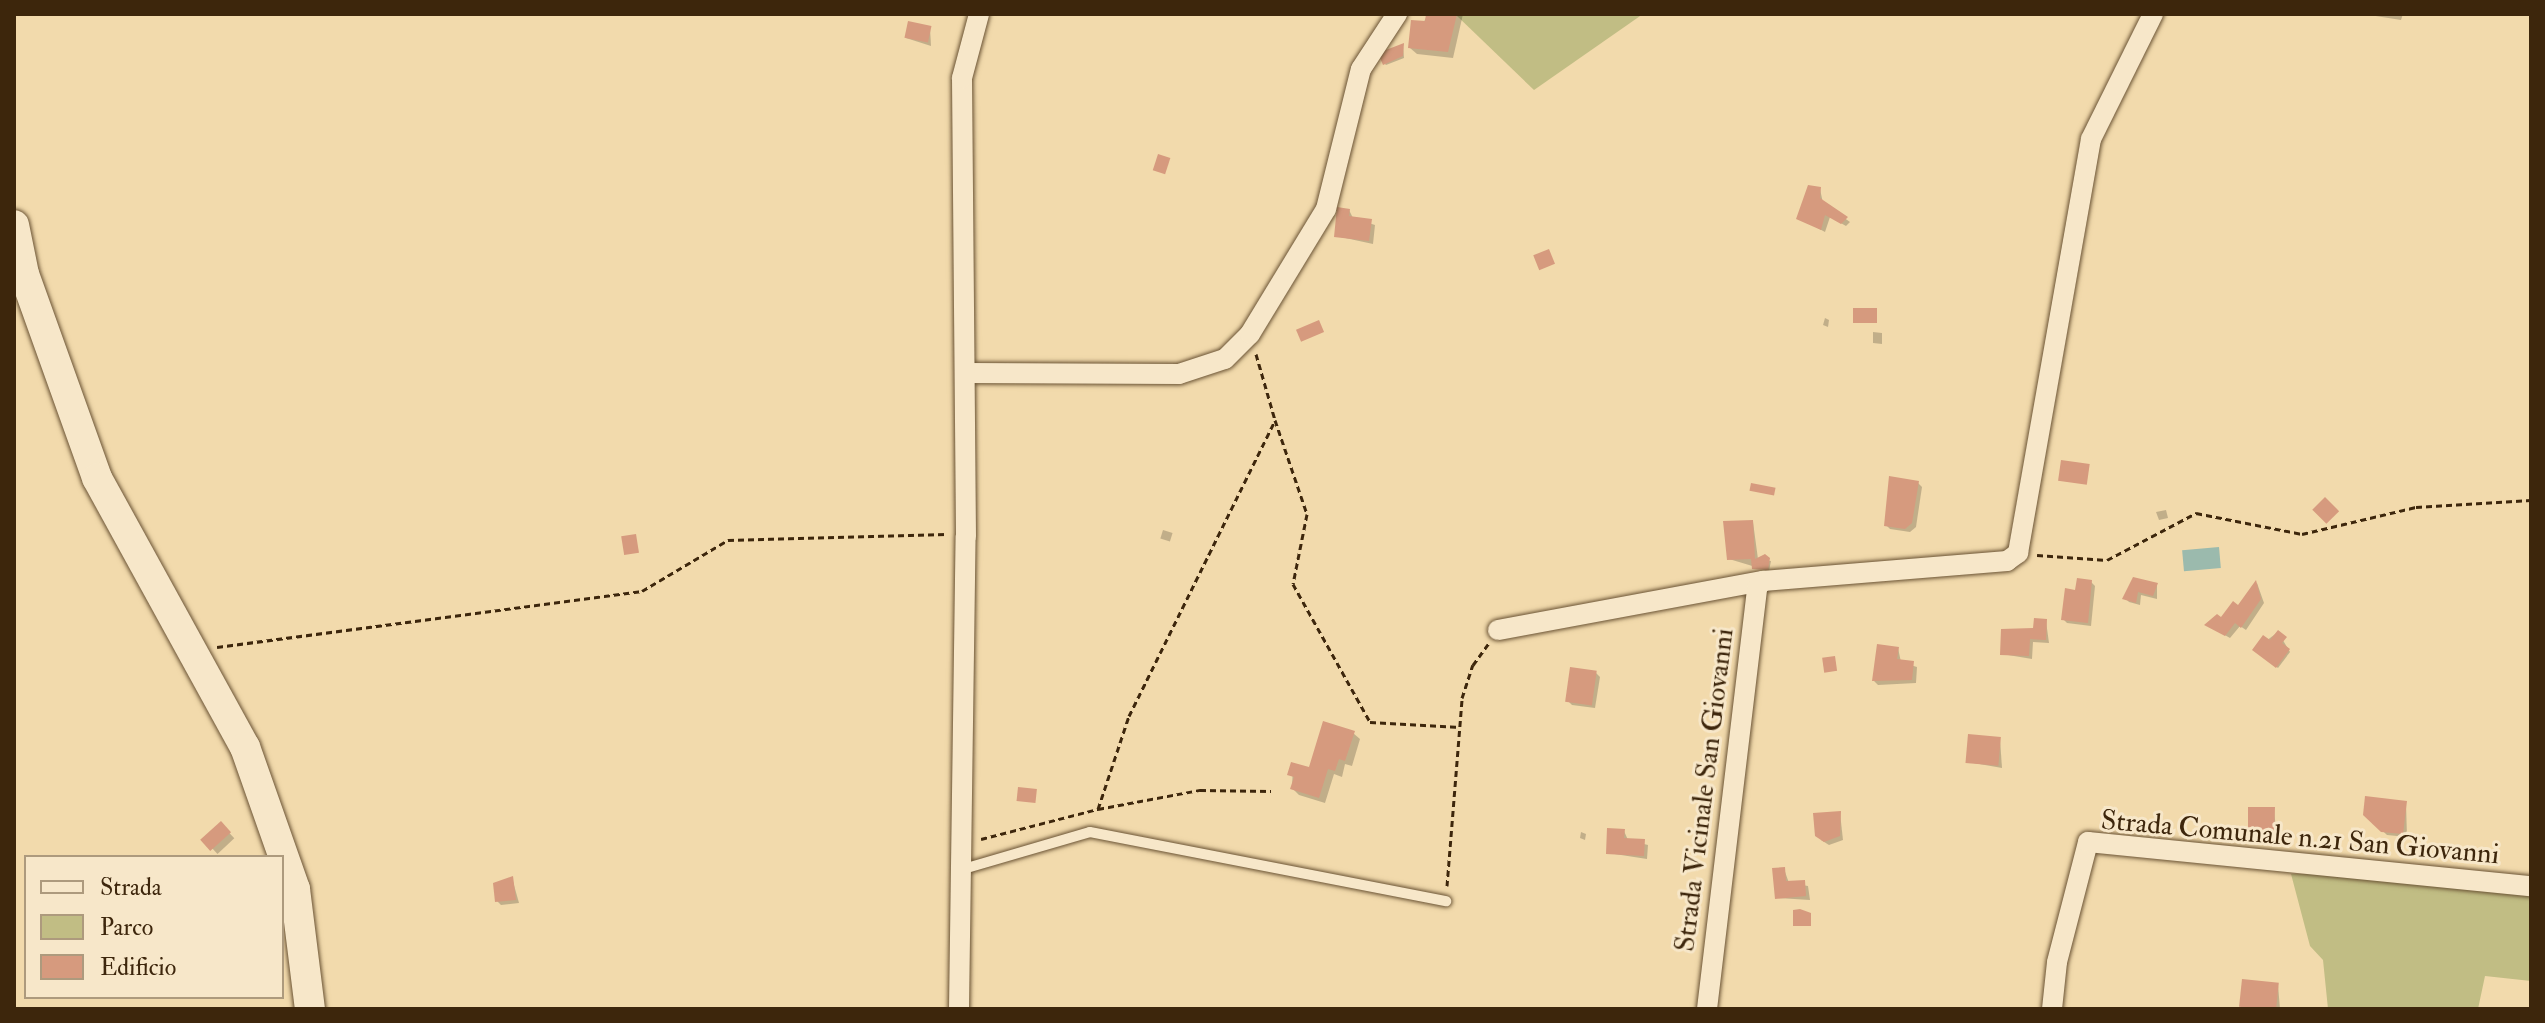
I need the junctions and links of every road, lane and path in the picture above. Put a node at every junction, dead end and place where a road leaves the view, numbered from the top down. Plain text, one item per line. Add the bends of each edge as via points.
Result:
1 (979, 14) edge
2 (1397, 14) edge
3 (2153, 14) edge
4 (14, 225) edge
5 (1250, 334) junction
6 (966, 373) junction
7 (1275, 420) junction
8 (2531, 500) edge
9 (966, 536) junction
10 (2018, 553) junction
11 (1763, 581) junction
12 (1498, 630) joint
13 (194, 655) junction
14 (1460, 727) junction
15 (1271, 791) dead end
16 (1098, 809) junction
17 (957, 845) junction
18 (283, 855) edge
19 (284, 858) edge
20 (958, 870) junction
21 (2531, 886) edge
22 (1446, 901) joint
23 (310, 1009) edge
24 (959, 1009) edge
25 (1707, 1009) edge
26 (2052, 1009) edge

1 - 6 street via 962,78
2 - 5 street via 1361,69 1326,209
3 - 10 street via 2091,139
4 - 13 street via 24,274 97,478
5 - 6 street via 1225,359 1179,374
5 - 7 path
6 - 9 street
7 - 14 path via 1307,514 1293,584 1370,722
7 - 16 path via 1129,716
8 - 10 path via 2416,507 2302,534 2196,513 2107,560
9 - 13 path via 728,540 642,591 364,631 226,644
9 - 17 street
10 - 11 street via 2007,561
11 - 12 street
11 - 25 street, Strada Vicinale San Giovanni via 1757,587
12 - 14 path via 1473,665
13 - 18 street via 245,747
14 - 22 path
15 - 16 path via 1200,790
16 - 17 path
17 - 20 street
19 - 23 street via 295,889
20 - 22 lane via 1090,832
20 - 24 street
21 - 26 street, Strada Comunale n.21 San Giovanni via 2088,842 2057,962

